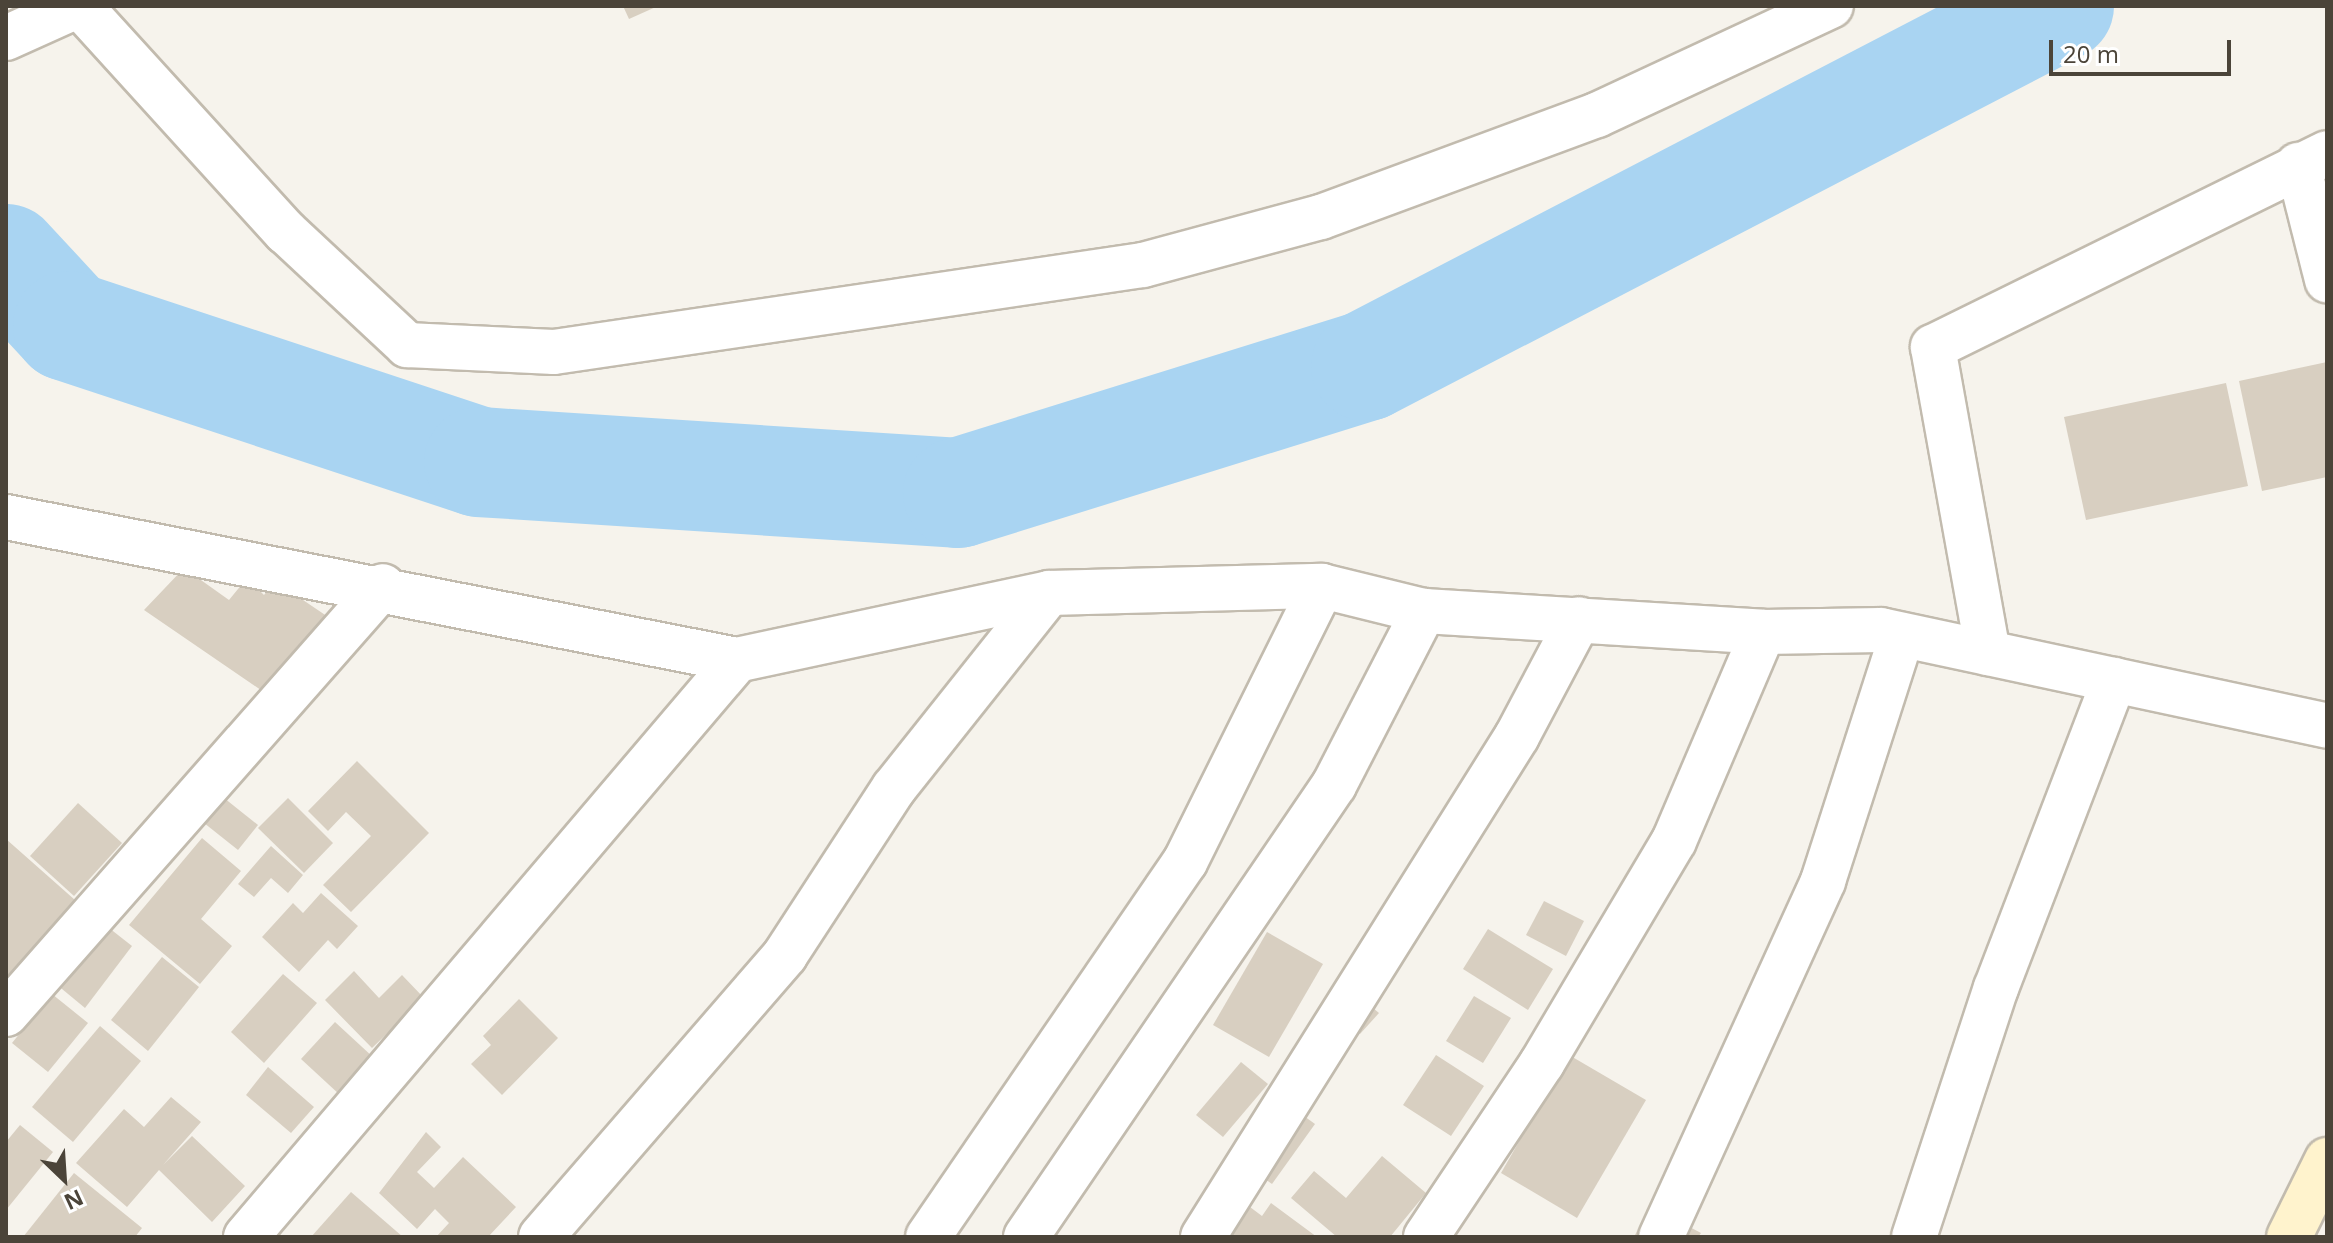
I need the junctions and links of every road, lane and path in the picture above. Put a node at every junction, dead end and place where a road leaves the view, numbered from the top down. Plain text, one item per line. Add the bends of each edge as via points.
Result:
1 (1831, 6) edge
2 (76, 7) edge
3 (6, 38) edge
4 (2313, 159) edge
5 (2327, 280) edge
6 (6, 517) edge
7 (383, 586) junction
8 (1322, 586) junction
9 (1049, 593) junction
10 (1424, 611) junction
11 (1579, 619) junction
12 (1763, 632) junction
13 (1902, 635) junction
14 (1988, 653) junction
15 (737, 660) junction
16 (2114, 680) junction
17 (2327, 726) edge
18 (6, 1014) edge
19 (2327, 1160) edge
20 (246, 1237) edge
21 (541, 1237) edge
22 (928, 1237) edge
23 (1026, 1237) edge
24 (1203, 1237) edge
25 (1426, 1237) edge
26 (1661, 1237) edge
27 (1914, 1237) edge
28 (2289, 1237) edge

1 - 2 street via 1597,115 1321,217 1143,265 554,352 407,345 286,232
2 - 3 street
4 - 5 street
4 - 14 street via 1933,347
6 - 7 street
7 - 15 street
7 - 18 street
8 - 9 street
8 - 10 street
8 - 22 street via 1185,862
9 - 15 street
9 - 21 street via 894,788 785,955
10 - 11 street
10 - 23 street via 1334,785
11 - 12 street
11 - 24 street via 1517,736
12 - 13 street
12 - 25 street via 1674,841 1542,1063
13 - 14 street
13 - 26 street via 1823,881
14 - 16 street
15 - 20 street
16 - 17 street
16 - 27 street via 1996,988
19 - 28 main road

